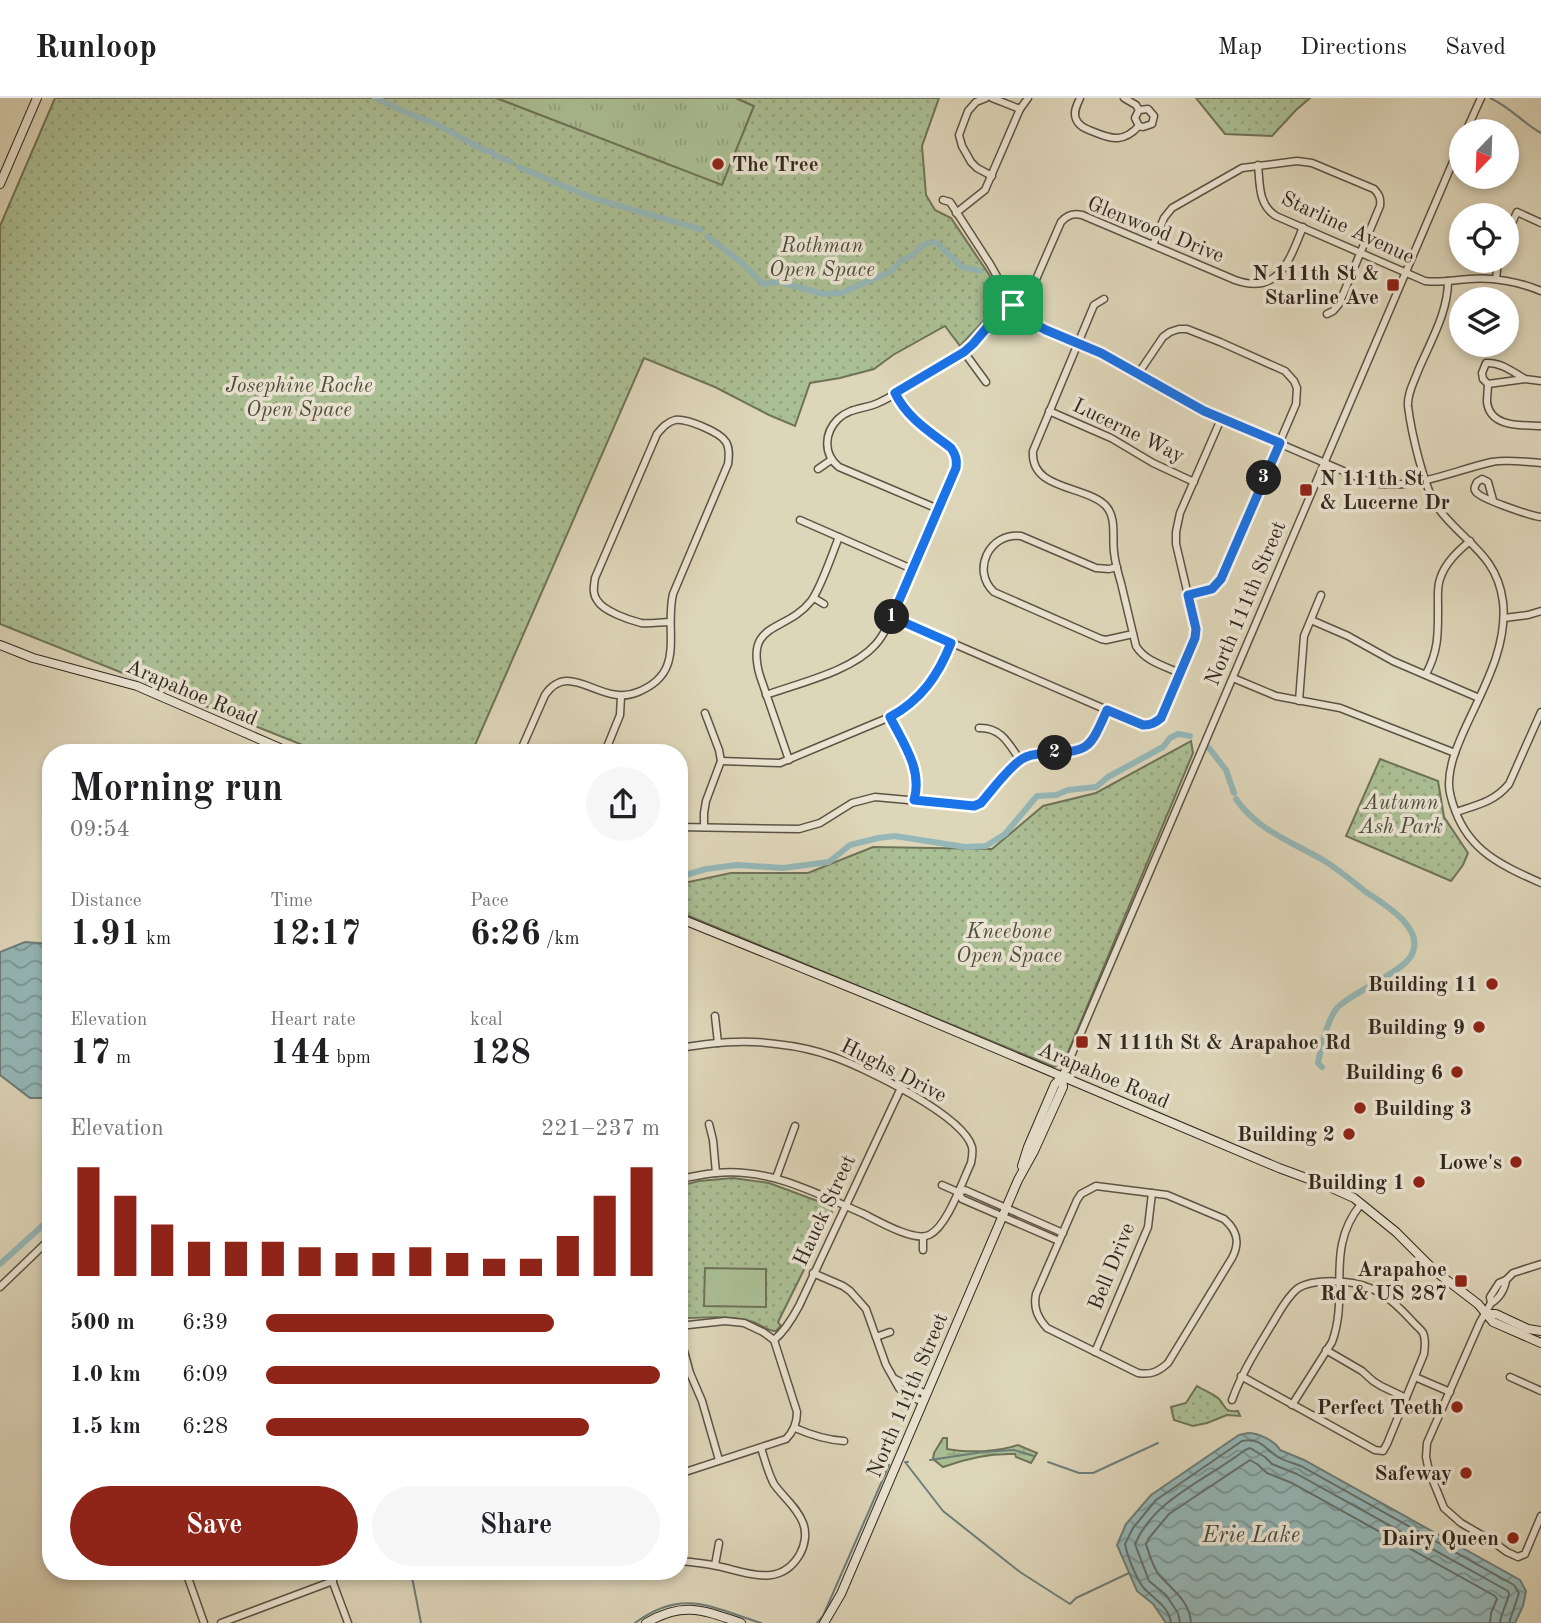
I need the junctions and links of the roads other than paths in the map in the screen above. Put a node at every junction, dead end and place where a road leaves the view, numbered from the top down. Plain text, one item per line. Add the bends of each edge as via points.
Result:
1 (37, 98) edge
2 (986, 98) edge
3 (992, 98) edge
4 (1028, 98) edge
5 (1080, 98) edge
6 (1124, 98) edge
7 (1481, 98) edge
8 (1020, 109) junction
9 (1139, 110) junction
10 (1471, 119) edge
11 (1139, 126) junction
12 (1258, 165) junction
13 (1449, 171) edge
14 (992, 176) junction
15 (0, 184) edge
16 (943, 200) dead end
17 (956, 213) junction
18 (1519, 213) edge
19 (1541, 223) edge
20 (1303, 227) junction
21 (1153, 245) junction
22 (1360, 253) junction
23 (1406, 273) junction
24 (1497, 273) edge
25 (1496, 279) junction
26 (1447, 281) junction
27 (1541, 291) edge
28 (1104, 299) dead end
29 (1013, 305) junction
30 (1327, 314) dead end
31 (1078, 343) junction
32 (964, 352) junction
33 (1138, 374) junction
34 (1525, 379) junction
35 (1541, 381) edge
36 (986, 383) dead end
37 (1488, 384) junction
38 (895, 393) junction
39 (1049, 411) junction
40 (1221, 419) junction
41 (1541, 426) edge
42 (1280, 443) junction
43 (831, 460) junction
44 (1324, 462) junction
45 (1541, 463) edge
46 (818, 468) dead end
47 (1426, 480) junction
48 (1194, 482) junction
49 (1493, 500) dead end
50 (938, 509) junction
51 (1541, 517) edge
52 (800, 520) dead end
53 (839, 537) junction
54 (1470, 541) junction
55 (1117, 567) junction
56 (912, 569) junction
57 (1188, 595) junction
58 (1321, 595) dead end
59 (814, 598) junction
60 (824, 604) dead end
61 (1541, 611) edge
62 (892, 617) junction
63 (1504, 618) junction
64 (1311, 620) junction
65 (670, 622) junction
66 (1133, 634) junction
67 (951, 643) junction
68 (0, 645) edge
69 (1180, 673) junction
70 (1426, 674) junction
71 (1233, 677) junction
72 (766, 695) junction
73 (621, 696) junction
74 (1479, 698) junction
75 (1299, 701) junction
76 (1107, 710) junction
77 (1541, 712) edge
78 (705, 713) dead end
79 (890, 717) junction
80 (979, 728) dead end
81 (271, 744) edge
82 (524, 744) edge
83 (608, 744) edge
84 (1455, 753) junction
85 (789, 760) junction
86 (1020, 760) junction
87 (721, 761) junction
88 (914, 800) junction
89 (1456, 813) junction
90 (704, 826) junction
91 (688, 827) edge
92 (1541, 872) edge
93 (1539, 882) edge
94 (688, 922) edge
95 (715, 1016) dead end
96 (718, 1042) junction
97 (688, 1047) edge
98 (1062, 1077) junction
99 (900, 1090) junction
100 (709, 1124) dead end
101 (795, 1126) dead end
102 (716, 1173) junction
103 (688, 1178) edge
104 (776, 1178) junction
105 (942, 1185) dead end
106 (958, 1192) junction
107 (1152, 1192) junction
108 (1361, 1204) junction
109 (846, 1207) junction
110 (1004, 1212) junction
111 (922, 1237) junction
112 (1061, 1237) junction
113 (42, 1247) edge
114 (922, 1250) dead end
115 (1541, 1264) edge
116 (813, 1273) junction
117 (1339, 1282) junction
118 (0, 1287) edge
119 (1485, 1314) junction
120 (688, 1325) edge
121 (1541, 1331) edge
122 (890, 1332) dead end
123 (876, 1337) junction
124 (774, 1340) junction
125 (1541, 1343) edge
126 (1326, 1350) junction
127 (1095, 1352) junction
128 (688, 1366) edge
129 (1241, 1376) junction
130 (1415, 1377) junction
131 (1510, 1377) dead end
132 (1541, 1391) edge
133 (1450, 1392) junction
134 (925, 1398) junction
135 (1406, 1398) junction
136 (1232, 1400) dead end
137 (1292, 1405) junction
138 (794, 1428) junction
139 (844, 1441) dead end
140 (761, 1448) junction
141 (719, 1460) junction
142 (688, 1471) edge
143 (1541, 1516) edge
144 (719, 1543) dead end
145 (688, 1562) edge
146 (715, 1565) junction
147 (189, 1580) edge
148 (333, 1581) joint
149 (648, 1622) edge
150 (204, 1623) edge
151 (221, 1623) edge
152 (348, 1623) edge
153 (741, 1623) edge
154 (824, 1623) edge

1 - 15 main road
2 - 14 street via 968,111 959,135 971,162
3 - 8 street
4 - 8 street
5 - 11 street via 1075,117 1084,128 1115,138
6 - 9 street
7 - 10 street
8 - 14 street
9 - 11 street via 1135,118
9 - 11 street via 1148,109 1154,120 1148,127
12 - 20 street, Starline Avenue via 1265,206
12 - 21 street via 1242,167 1172,208
12 - 22 street via 1312,163 1374,189 1380,206
13 - 23 street, North 111th Street
14 - 17 street via 985,190
16 - 17 street via 950,202
17 - 29 street
18 - 19 street
20 - 21 street, Glenwood Drive via 1282,271 1254,284
20 - 22 street, Starline Avenue
21 - 29 street, Glenwood Drive via 1071,214 1061,222 1034,285
22 - 23 street, Starline Avenue
22 - 30 street via 1339,304
23 - 26 street, Starline Avenue via 1425,281
23 - 44 street, North 111th Street
24 - 25 street
25 - 26 street, Starline Avenue
25 - 27 street, Starline Avenue
26 - 47 street via 1444,312 1408,403
28 - 31 street via 1094,306
29 - 31 street via 1031,322
29 - 32 street, Glenwood Drive
31 - 33 street
31 - 39 street
32 - 36 street
32 - 38 street, Glenwood Drive
33 - 40 street
33 - 42 street via 1163,337 1178,329 1194,331 1285,371 1298,394
34 - 35 street
34 - 37 street
34 - 37 street via 1486,363 1482,373
37 - 41 street via 1487,404 1496,418 1504,424
38 - 43 street, Glenwood Drive via 836,421 828,436
38 - 50 street via 905,411 955,454 956,468
39 - 48 street, Lucerne Way
39 - 55 street via 1033,451 1036,470 1099,501 1110,512
40 - 42 street
40 - 48 street
42 - 44 street
42 - 57 street via 1221,579 1212,589
43 - 46 street
43 - 50 street
44 - 47 street via 1382,485
44 - 71 street, North 111th Street
45 - 47 street via 1496,461
47 - 54 street via 1438,508
48 - 57 street via 1176,532
49 - 51 street
50 - 56 street
52 - 53 street
53 - 56 street
53 - 59 street
54 - 63 street via 1495,575
54 - 70 street via 1446,566 1440,580 1438,642
55 - 66 street
55 - 66 street via 1096,568 1014,536 992,546 983,573 994,592 1101,639
56 - 62 street
57 - 69 street via 1196,629
58 - 64 street
59 - 60 street
59 - 72 street via 797,615 772,627 759,642 756,663
61 - 63 street
62 - 67 street
62 - 72 street via 875,646 860,659
63 - 74 street via 1497,653
64 - 70 street
64 - 75 street via 1302,649
65 - 65 street via 673,594 729,452 725,440 715,432 680,420 666,424 657,434 593,591 605,609 622,616 643,623
65 - 73 street via 672,647 663,674 645,690
66 - 69 street via 1146,658
67 - 76 street
67 - 79 street via 925,691
68 - 81 main road, Arapahoe Road via 137,686
69 - 76 street via 1156,723 1143,725
70 - 74 street
71 - 75 street
71 - 98 street, North 111th Street
72 - 85 street
73 - 82 street via 578,682 560,682 545,695
73 - 83 street via 620,715
74 - 84 street
75 - 84 street via 1340,708
76 - 86 street via 1094,739 1082,749
77 - 89 street via 1509,784 1493,799
78 - 87 street
79 - 85 street
79 - 88 street via 916,774
80 - 86 street via 998,731
84 - 89 street via 1449,785
85 - 87 street via 774,764
86 - 88 street via 974,806
87 - 90 street via 706,801
88 - 90 street via 865,799 799,829
89 - 93 street via 1490,858
90 - 91 street
92 - 93 street
94 - 98 main road, Arapahoe Road
95 - 96 street
96 - 97 street, Hughs Drive
96 - 99 street, Hughs Drive via 808,1049 854,1065
98 - 108 main road, Arapahoe Road via 1334,1188
98 - 110 main road, North 111th Street via 1055,1084
99 - 106 street, Hughs Drive via 931,1106 968,1139 973,1155
99 - 109 street, Hauck Street
100 - 102 street
101 - 104 street
102 - 103 street
102 - 104 street
104 - 109 street
105 - 106 street
106 - 110 street via 965,1190
106 - 111 street, Hughs Drive via 945,1220
107 - 112 street via 1088,1189 1077,1200
107 - 127 street, Bell Drive via 1147,1227
107 - 127 street via 1224,1219 1236,1232 1237,1249 1161,1369 1138,1373
108 - 117 street via 1343,1234
108 - 119 main road, Arapahoe Road
109 - 111 street
109 - 116 street, Hauck Street
110 - 112 street
110 - 134 main road, North 111th Street
111 - 114 street
112 - 127 street via 1035,1301 1037,1311 1047,1328
113 - 118 street
115 - 119 street via 1513,1273
116 - 123 street via 850,1291 866,1309
116 - 124 street, Hauck Street via 790,1322
117 - 126 street via 1338,1323
117 - 129 street via 1298,1288
117 - 130 street via 1385,1296 1423,1332 1426,1345
119 - 121 main road, Arapahoe Road
119 - 125 main road, Arapahoe Road
119 - 133 street
120 - 124 street via 744,1323
122 - 123 street
123 - 134 street via 894,1378
124 - 138 street via 797,1412
126 - 135 street
126 - 137 street
128 - 141 street
129 - 136 street
129 - 137 street
130 - 133 street
130 - 135 street
131 - 132 street
133 - 143 street via 1427,1443 1426,1457 1444,1508 1518,1557 1525,1554
134 - 154 main road, North 111th Street via 841,1594
135 - 137 street via 1382,1451
138 - 139 street
138 - 140 street via 786,1439
140 - 141 street
140 - 146 street via 772,1480 804,1526 801,1552 788,1569 768,1576
141 - 142 street
144 - 146 street
145 - 146 street
147 - 150 street
148 - 151 street
148 - 152 street
149 - 153 main road via 668,1611 691,1609

